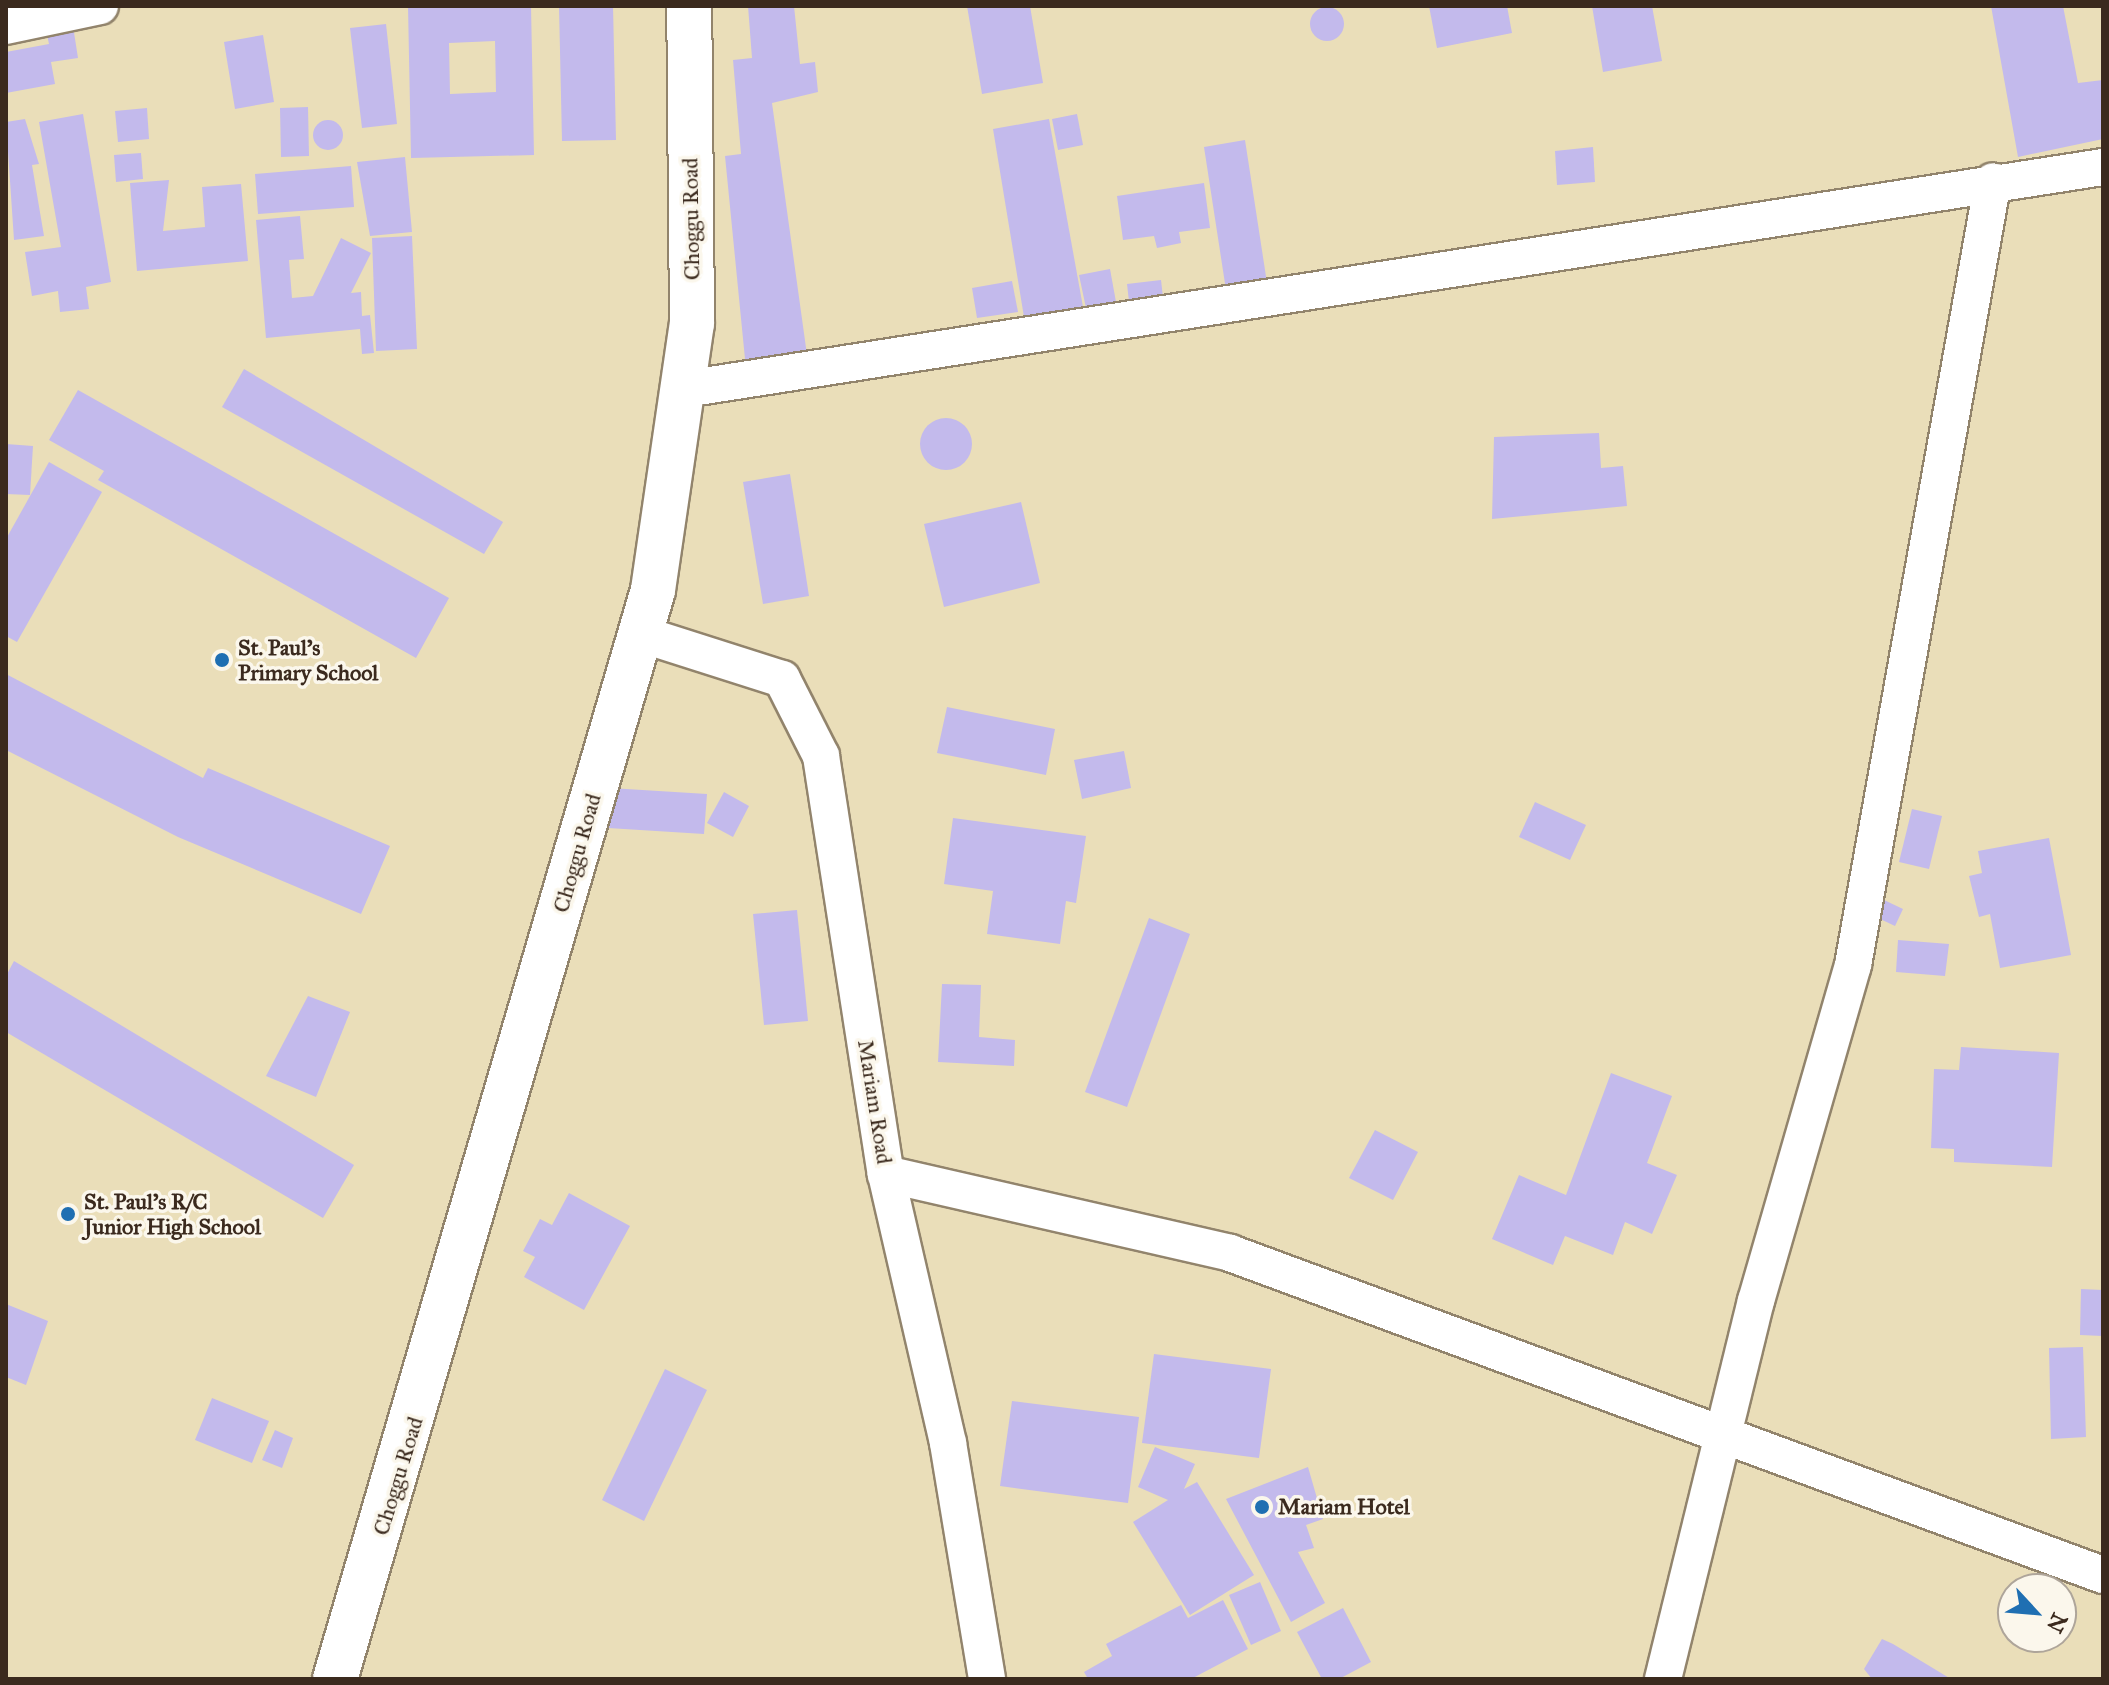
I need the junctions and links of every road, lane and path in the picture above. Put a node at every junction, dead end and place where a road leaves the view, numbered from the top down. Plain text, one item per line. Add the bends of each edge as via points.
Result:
1 (100, 6) edge
2 (689, 6) edge
3 (6, 26) edge
4 (2103, 167) edge
5 (1993, 181) junction
6 (685, 389) junction
7 (638, 633) junction
8 (886, 1174) junction
9 (1724, 1437) junction
10 (2103, 1575) edge
11 (335, 1679) edge
12 (987, 1679) edge
13 (1663, 1679) edge

1 - 3 street
2 - 6 main road, Choggu Road via 692,324
4 - 5 street
5 - 6 street
5 - 9 street via 1853,965
6 - 7 main road, Choggu Road via 653,590
7 - 8 street, Mariam Road via 782,679 821,756
7 - 11 main road, Choggu Road
8 - 9 street via 1230,1253
8 - 12 street, Mariam Road via 948,1443
9 - 10 street
9 - 13 street

